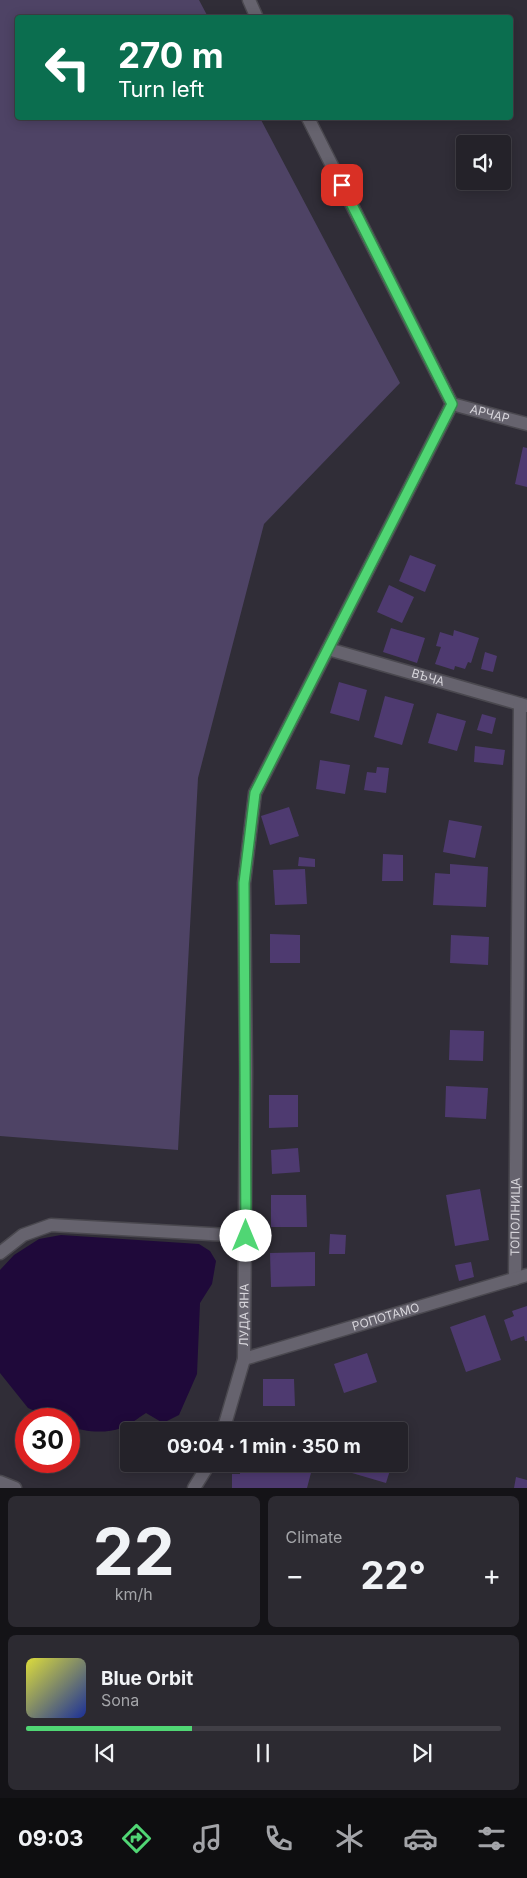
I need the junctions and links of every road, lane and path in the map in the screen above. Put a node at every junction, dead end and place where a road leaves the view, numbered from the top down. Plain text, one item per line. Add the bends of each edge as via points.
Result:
1 (249, 0) edge
2 (256, 15) edge
3 (309, 120) edge
4 (452, 404) junction
5 (527, 424) edge
6 (328, 649) junction
7 (524, 705) edge
8 (246, 1236) junction
9 (0, 1253) edge
10 (521, 1277) edge
11 (244, 1359) junction
12 (226, 1422) edge
13 (204, 1472) edge
14 (0, 1482) edge
15 (15, 1488) edge
16 (194, 1488) edge

1 - 2 street
3 - 4 street
4 - 5 street, АРЧАР
4 - 6 street, ЛУДА ЯНА
6 - 7 street, ВЪЧА
6 - 8 street, ЛУДА ЯНА via 255,793 244,883
7 - 10 street, ТОПОЛНИЦА
8 - 9 street via 50,1225 23,1235
8 - 11 street, ЛУДА ЯНА
10 - 11 street, РОПОТАМО
11 - 12 street, ЛУДА ЯНА
13 - 16 street
14 - 15 street

